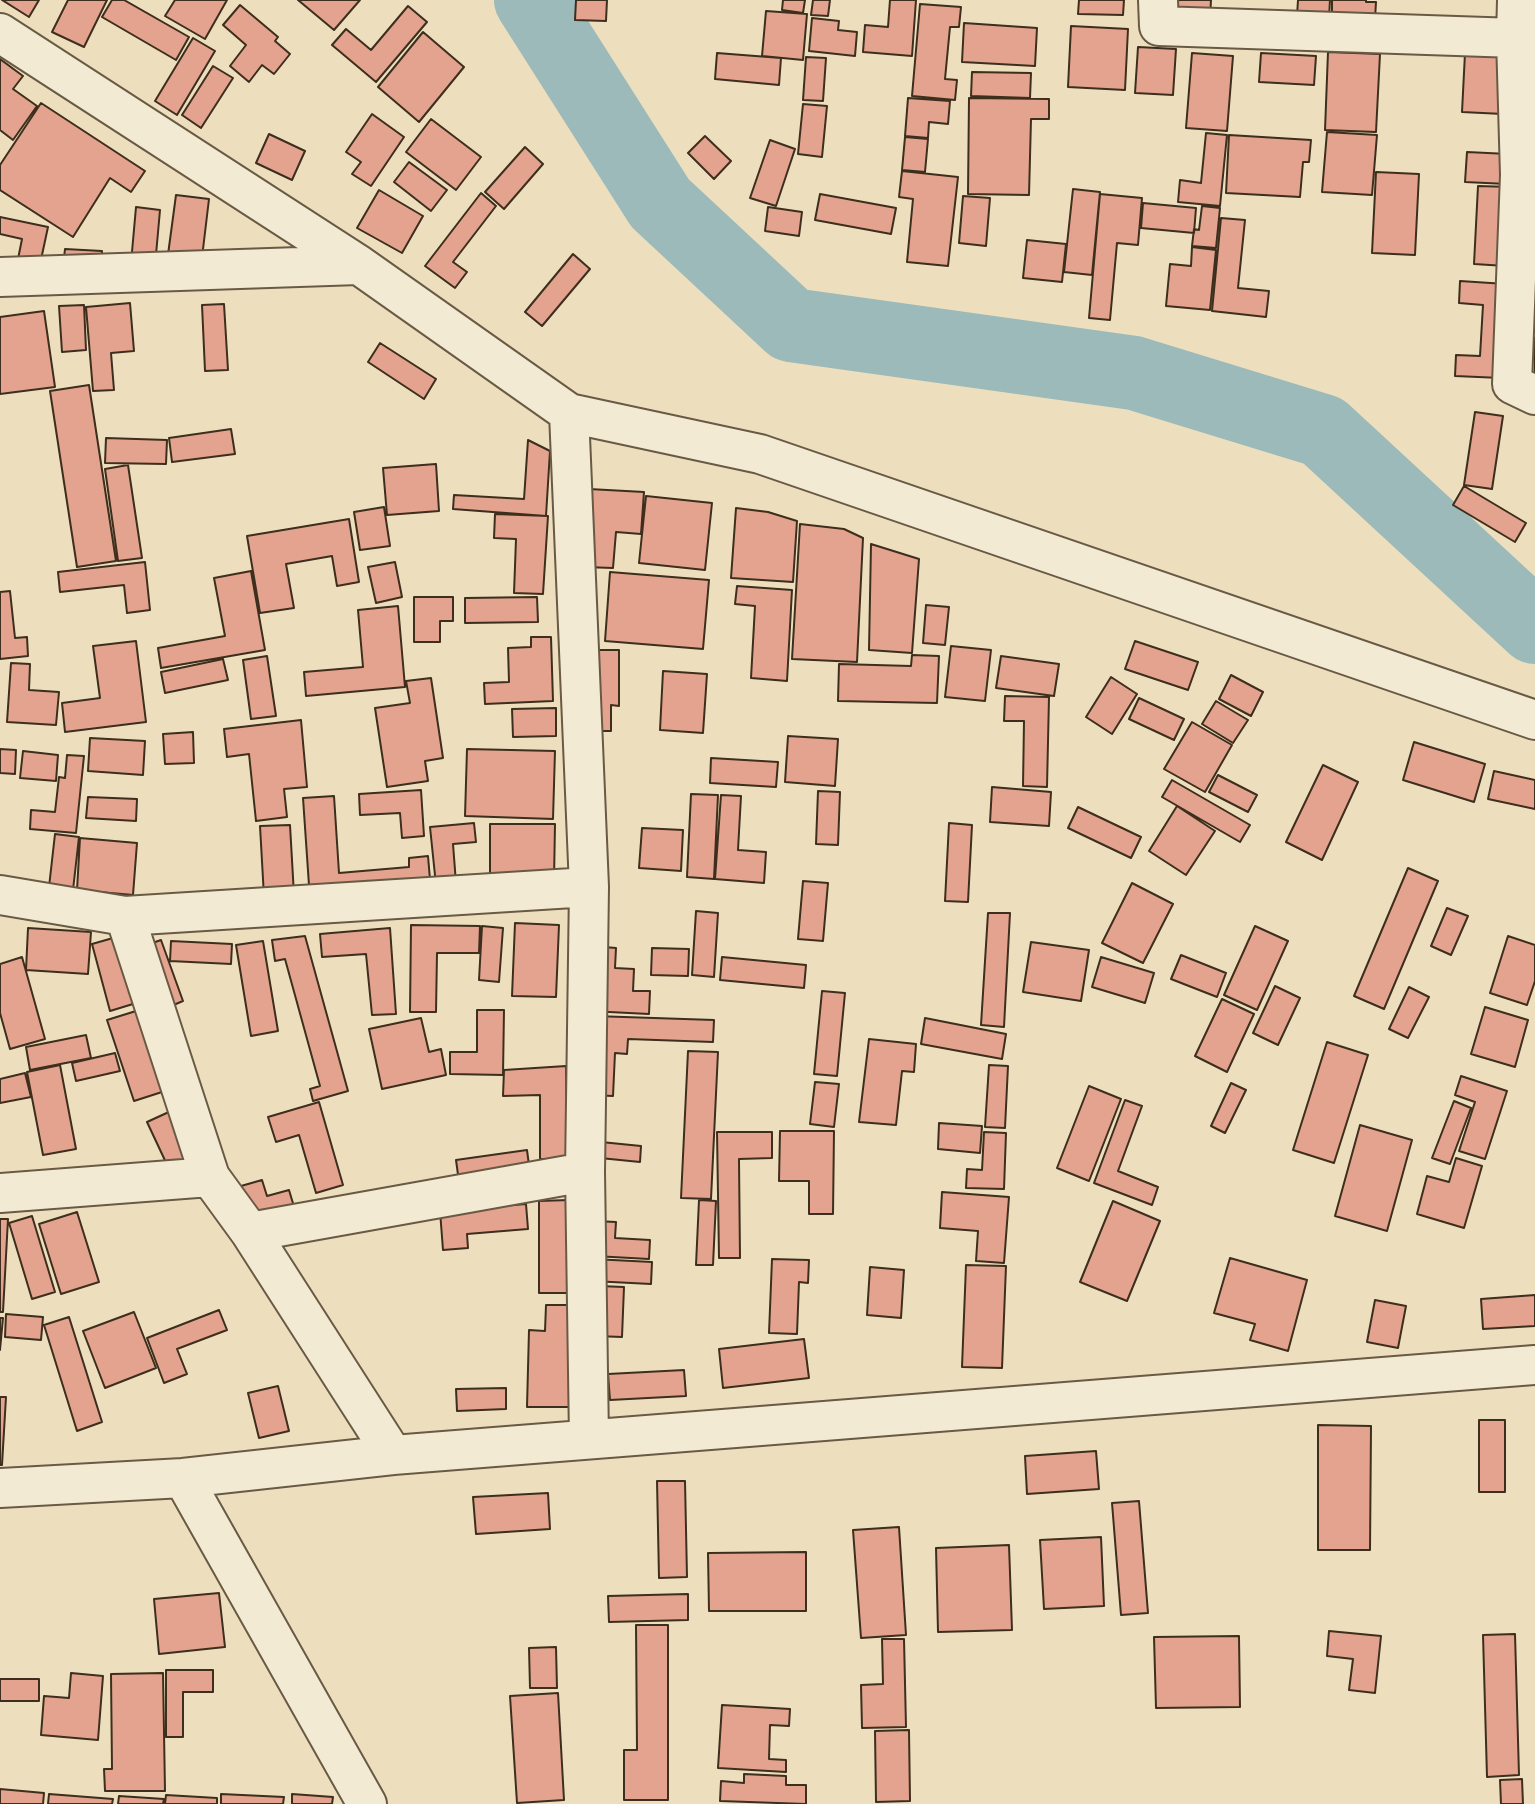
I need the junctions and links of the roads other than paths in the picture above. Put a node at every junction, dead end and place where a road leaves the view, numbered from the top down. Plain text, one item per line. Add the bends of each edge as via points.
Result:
1 (1158, 0) edge
2 (1517, 0) edge
3 (0, 33) edge
4 (1516, 38) junction
5 (1527, 173) edge
6 (359, 265) junction
7 (0, 277) edge
8 (1535, 394) edge
9 (569, 413) junction
10 (1535, 720) edge
11 (589, 887) junction
12 (0, 895) edge
13 (125, 916) junction
14 (585, 1172) junction
15 (210, 1177) junction
16 (0, 1193) edge
17 (250, 1231) junction
18 (1535, 1365) edge
19 (589, 1439) junction
20 (393, 1455) junction
21 (183, 1478) junction
22 (0, 1488) edge
23 (367, 1804) edge

1 - 4 street via 1158,26
2 - 4 street
3 - 6 street
4 - 5 street
5 - 8 street via 1512,384
6 - 7 street
6 - 9 street
9 - 10 street via 760,454
9 - 11 street
11 - 13 street
11 - 14 street
12 - 13 street
13 - 15 street
14 - 17 street
14 - 19 street
15 - 16 street
15 - 17 street
17 - 20 street
18 - 19 street
19 - 20 street
20 - 21 street
21 - 22 street
21 - 23 street

